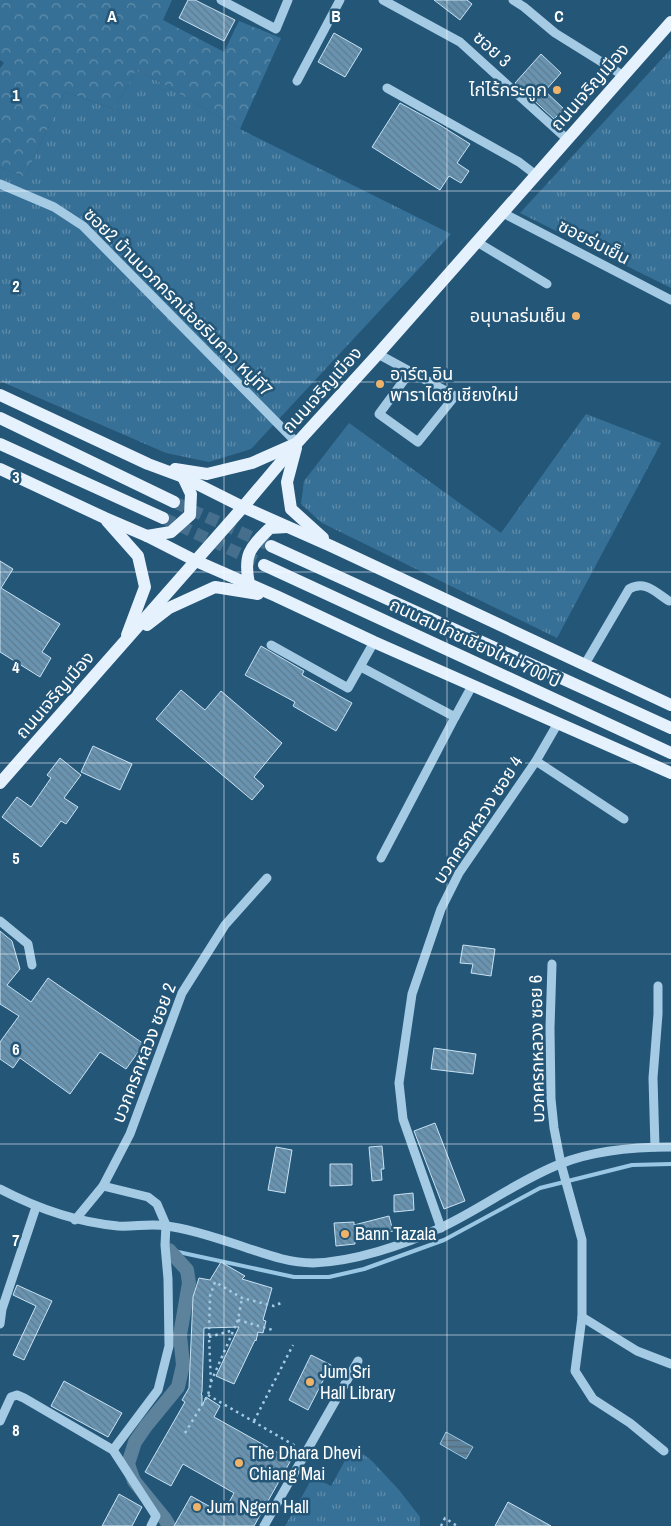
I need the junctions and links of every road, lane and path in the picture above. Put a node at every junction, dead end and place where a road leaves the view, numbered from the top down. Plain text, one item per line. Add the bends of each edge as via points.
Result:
1 (221, 0) edge
2 (288, 0) edge
3 (340, 0) edge
4 (383, 0) edge
5 (513, 0) edge
6 (671, 22) edge
7 (624, 76) junction
8 (298, 81) dead end
9 (387, 88) dead end
10 (568, 140) junction
11 (536, 175) junction
12 (0, 184) edge
13 (503, 213) junction
14 (477, 242) junction
15 (546, 284) dead end
16 (671, 300) edge
17 (378, 354) junction
18 (410, 372) junction
19 (0, 396) edge
20 (0, 418) edge
21 (297, 443) junction
22 (0, 444) edge
23 (148, 464) junction
24 (0, 469) edge
25 (183, 477) junction
26 (174, 502) tunnel mouth
27 (243, 507) junction
28 (105, 518) junction
29 (163, 518) tunnel mouth
30 (290, 527) junction
31 (146, 536) junction
32 (271, 546) tunnel mouth
33 (332, 546) junction
34 (196, 561) junction
35 (264, 565) tunnel mouth
36 (249, 584) junction
37 (276, 596) junction
38 (669, 601) dead end
39 (124, 642) junction
40 (374, 642) junction
41 (271, 645) dead end
42 (585, 664) junction
43 (361, 667) junction
44 (472, 686) junction
45 (671, 705) edge
46 (455, 716) junction
47 (558, 723) junction
48 (671, 728) edge
49 (671, 753) edge
50 (536, 761) junction
51 (671, 773) edge
52 (0, 783) edge
53 (624, 819) dead end
54 (381, 858) dead end
55 (267, 878) dead end
56 (0, 920) edge
57 (552, 964) dead end
58 (32, 965) dead end
59 (658, 986) dead end
60 (655, 1147) junction
61 (671, 1147) edge
62 (561, 1164) junction
63 (103, 1186) junction
64 (0, 1189) edge
65 (36, 1207) junction
66 (75, 1220) junction
67 (166, 1226) junction
68 (441, 1228) junction
69 (242, 1298) junction
70 (281, 1303) dead end
71 (582, 1317) junction
72 (238, 1320) junction
73 (0, 1324) edge
74 (234, 1330) junction
75 (273, 1330) dead end
76 (209, 1337) junction
77 (293, 1345) dead end
78 (358, 1361) dead end
79 (671, 1364) edge
80 (211, 1384) junction
81 (208, 1395) junction
82 (0, 1421) edge
83 (254, 1421) junction
84 (185, 1433) dead end
85 (113, 1450) junction
86 (664, 1451) dead end
87 (306, 1453) junction
88 (151, 1526) edge
89 (264, 1526) edge
90 (441, 1526) edge
91 (457, 1526) edge

1 - 2 street via 276,29
3 - 8 street
4 - 10 street, ซอย 3 via 460,42
5 - 7 street via 555,33
6 - 7 main road, ถนนเจริญเมือง
7 - 10 main road, ถนนเจริญเมือง
9 - 11 street via 519,162
10 - 11 main road, ถนนเจริญเมือง
11 - 13 main road, ถนนเจริญเมือง
12 - 21 street, ซอย2 บ้านบวกครกน้อยริมคาว หมู่ที7 via 54,207 83,226
13 - 14 main road, ถนนเจริญเมือง
13 - 16 street, ซอยร่มเย็น
14 - 15 street
14 - 17 main road, ถนนเจริญเมือง
17 - 18 street
17 - 21 main road, ถนนเจริญเมือง
18 - 18 street via 455,396 418,442 379,414
19 - 23 main road
20 - 26 main road
21 - 23 main road via 252,463 207,474
21 - 27 main road, ถนนเจริญเมือง
21 - 33 main road via 287,482 291,508
22 - 29 main road
23 - 25 main road
24 - 28 main road
25 - 27 main road
25 - 31 main road via 191,494 190,515 171,532
27 - 30 main road
27 - 34 main road, ถนนเจริญเมือง
28 - 31 main road
28 - 39 main road via 138,556 145,587
30 - 33 main road
30 - 36 main road via 270,528 251,548 246,569
31 - 34 main road
32 - 48 main road, ถนนสมโภชเชียงใหม่ 700 ปี
33 - 42 main road
34 - 36 main road
34 - 39 main road, ถนนเจริญเมือง
35 - 49 main road, ถนนสมโภชเชียงใหม่ 700 ปี
36 - 37 main road
37 - 39 main road via 215,587 169,608
37 - 40 main road
38 - 42 street via 644,585 629,589
39 - 52 main road, ถนนเจริญเมือง
40 - 43 street
40 - 44 main road
41 - 43 street via 348,688
42 - 45 main road
43 - 46 street
44 - 46 street
44 - 47 main road
46 - 54 street
47 - 50 street, บวกครกหลวง ซอย 4
47 - 51 main road
50 - 53 street
50 - 68 street, บวกครกหลวง ซอย 4 via 459,873 441,909 412,994 399,1083 403,1119
55 - 63 street, บวกครกหลวง ซอย 2 via 225,925 182,993 130,1134
56 - 58 street via 28,944
57 - 62 street, บวกครกหลวง ซอย 6 via 552,1099
59 - 60 street via 653,1078
60 - 61 street
60 - 62 street via 599,1153
62 - 68 street
62 - 71 street, บวกครกหลวง ซอย 6 via 582,1240
63 - 66 street, บวกครกหลวง ซอย 2
63 - 67 street via 148,1197 157,1204
64 - 65 street
65 - 66 street
65 - 73 street
66 - 67 street via 118,1226
67 - 68 street via 276,1258 312,1263 351,1258 398,1245
67 - 85 street via 169,1346 158,1390
69 - 70 path via 274,1306
69 - 72 path
69 - 76 path via 215,1282 210,1296
71 - 79 street via 637,1351
71 - 86 street, บวกครกหลวง ซอย 6 via 575,1371 594,1399
72 - 74 path
72 - 75 path
74 - 76 path
74 - 80 path
76 - 80 path
77 - 83 path
78 - 87 street
80 - 81 path
81 - 83 path
81 - 84 path
82 - 85 street via 11,1397 17,1395
83 - 87 path
85 - 88 street via 156,1516
87 - 89 street
90 - 91 path via 445,1518

